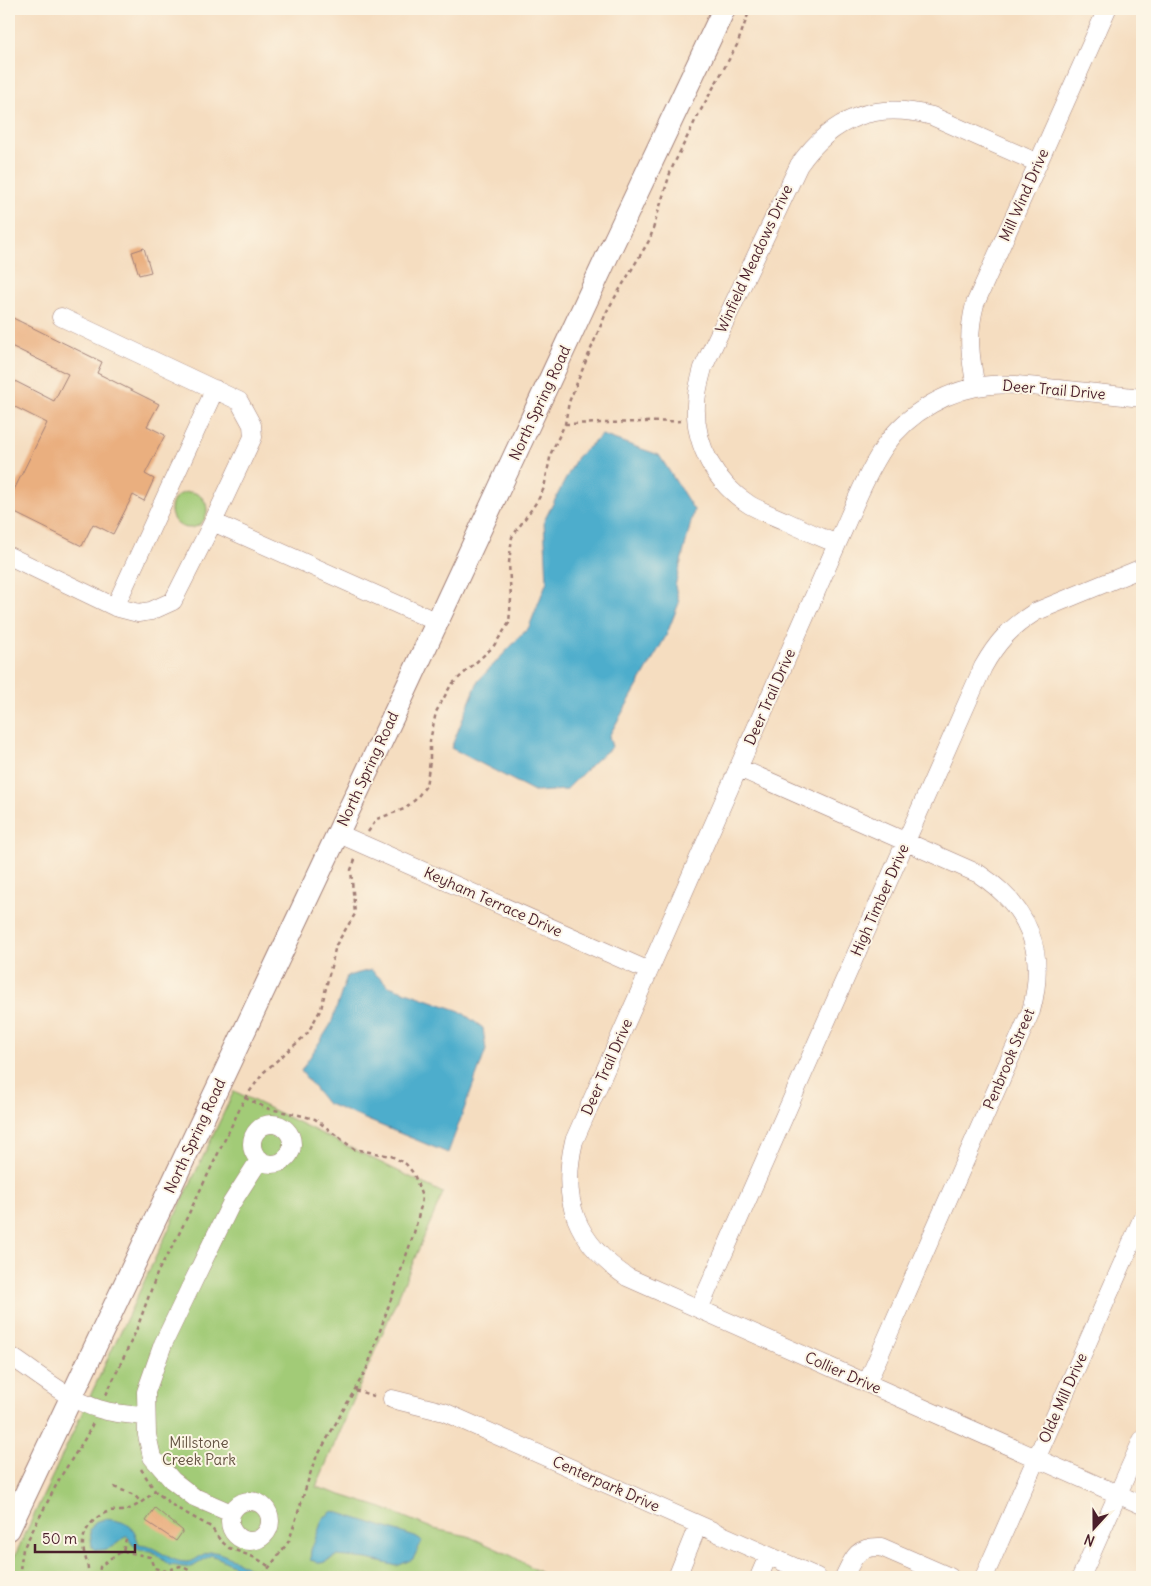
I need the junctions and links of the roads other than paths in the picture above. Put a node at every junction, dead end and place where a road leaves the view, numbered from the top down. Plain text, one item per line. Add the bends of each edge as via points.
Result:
1 (724, 9) edge
2 (1107, 9) edge
3 (1038, 163) junction
4 (60, 317) dead end
5 (976, 387) junction
6 (215, 389) junction
7 (1142, 398) edge
8 (213, 522) junction
9 (837, 544) junction
10 (9, 556) edge
11 (1142, 568) edge
12 (115, 607) junction
13 (437, 622) junction
14 (739, 768) junction
15 (337, 833) junction
16 (906, 842) junction
17 (649, 971) junction
18 (260, 1159) dead end
19 (572, 1208) joint
20 (1141, 1225) edge
21 (699, 1309) junction
22 (9, 1355) edge
23 (867, 1383) junction
24 (71, 1398) junction
25 (392, 1399) road end
26 (146, 1416) junction
27 (1142, 1440) edge
28 (1037, 1458) junction
29 (1119, 1494) junction
30 (1142, 1505) edge
31 (231, 1513) dead end
32 (698, 1525) junction
33 (9, 1529) edge
34 (768, 1556) junction
35 (677, 1577) edge
36 (760, 1577) edge
37 (817, 1577) edge
38 (844, 1577) edge
39 (950, 1577) edge
40 (984, 1577) edge
41 (1081, 1577) edge

1 - 13 main road, North Spring Road
2 - 3 street, Mill Wind Drive
3 - 5 street, Mill Wind Drive via 975,304 969,340
3 - 9 street, Winfield Meadows Drive via 932,116 897,110 878,111 841,124 824,135 799,164 703,368 696,417 702,446 710,464 735,494 751,505
4 - 6 street
5 - 7 street, Deer Trail Drive via 1014,384
5 - 9 street, Deer Trail Drive via 925,409 887,443 874,463
6 - 8 street via 238,401 252,425 252,437
6 - 12 street
8 - 12 street via 173,601 138,613
8 - 13 street
9 - 14 street, Deer Trail Drive
10 - 12 street
11 - 16 street, High Timber Drive via 1035,612 1003,636 983,667
13 - 15 main road, North Spring Road
14 - 16 street, Penbrook Street
14 - 17 street, Deer Trail Drive
15 - 17 street, Keyham Terrace Drive
15 - 24 main road, North Spring Road
16 - 21 street, High Timber Drive
16 - 23 street, Penbrook Street via 979,874 1010,899 1030,934 1036,953 1037,973 1031,1011
17 - 19 street, Deer Trail Drive via 574,1141 568,1183
18 - 26 street via 231,1204 163,1344 146,1392
19 - 21 street, Collier Drive via 585,1237 609,1265 627,1277
20 - 28 street, Olde Mill Drive
21 - 23 street, Collier Drive
22 - 24 street
23 - 28 street, Collier Drive
24 - 26 street via 100,1409
24 - 33 main road, North Spring Road
25 - 32 street, Centerpark Drive via 444,1412
26 - 31 street via 152,1457 157,1463 194,1497
27 - 29 street
28 - 29 street, Collier Drive
28 - 40 street, Olde Mill Drive
29 - 30 street, Collier Drive
29 - 41 street
32 - 34 street, Centerpark Drive
32 - 35 street
34 - 36 street
34 - 37 street, Centerpark Drive
38 - 39 street via 855,1555 872,1547 881,1547

